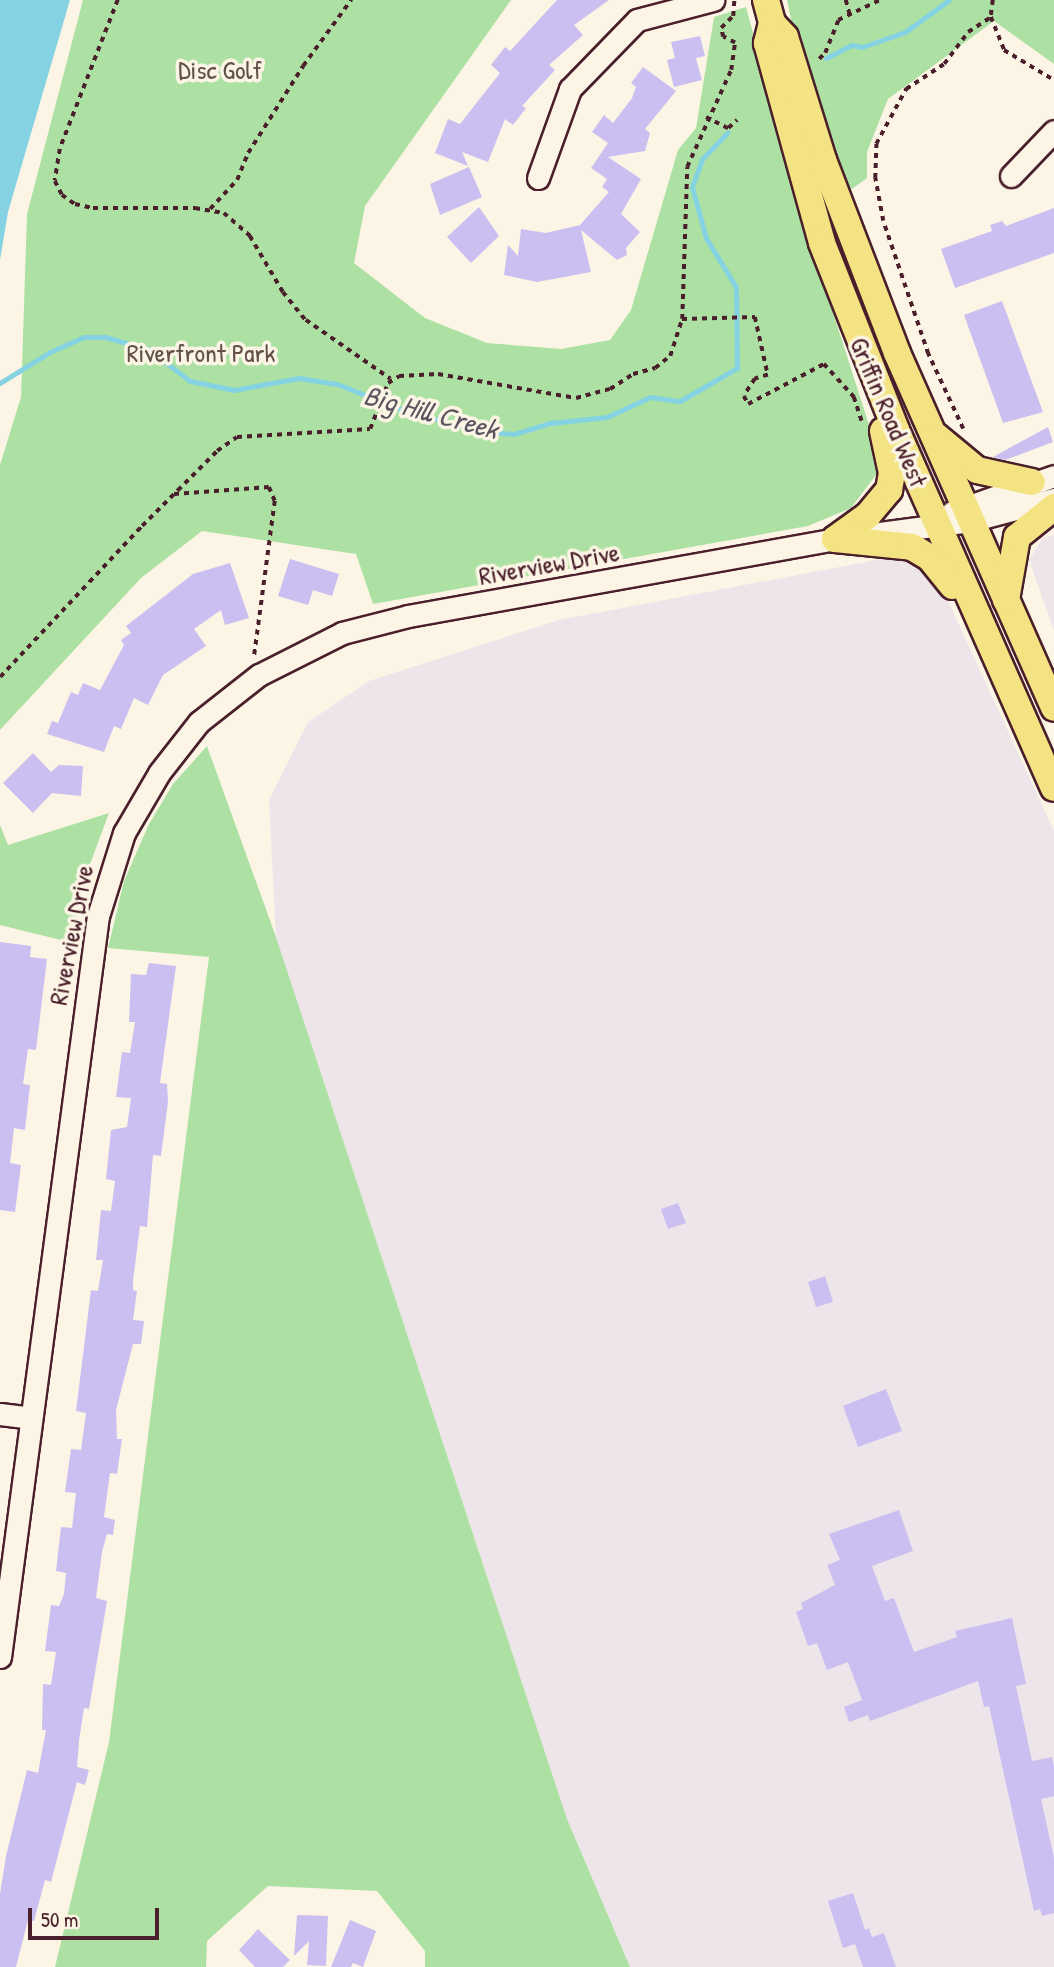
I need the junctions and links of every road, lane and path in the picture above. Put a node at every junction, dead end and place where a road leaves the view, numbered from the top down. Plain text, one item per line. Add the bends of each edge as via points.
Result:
1 (118, 0) edge
2 (351, 0) edge
3 (713, 0) edge
4 (734, 0) edge
5 (846, 0) edge
6 (880, 0) edge
7 (993, 0) edge
8 (769, 11) edge
9 (850, 15) junction
10 (991, 17) junction
11 (819, 59) dead end
12 (1054, 80) edge
13 (706, 117) junction
14 (737, 120) dead end
15 (1054, 131) edge
16 (1011, 176) dead end
17 (538, 178) dead end
18 (211, 209) junction
19 (682, 319) junction
20 (873, 374) junction
21 (390, 381) junction
22 (959, 420) dead end
23 (865, 430) dead end
24 (931, 433) junction
25 (1043, 479) edge
26 (174, 494) junction
27 (1054, 499) edge
28 (1054, 508) edge
29 (967, 513) junction
30 (936, 523) junction
31 (835, 539) junction
32 (1006, 602) junction
33 (977, 618) junction
34 (254, 658) dead end
35 (0, 677) edge
36 (1054, 708) edge
37 (1054, 788) edge
38 (0, 1414) edge
39 (32, 1418) junction
40 (0, 1657) edge

1 - 18 path via 60,149 58,189 68,201 93,208
2 - 18 path via 303,66 248,153 237,180
3 - 17 street via 637,20 570,89
4 - 13 path via 733,16 720,28 723,37 735,43 731,70
5 - 9 path
6 - 9 path
7 - 10 path
8 - 20 main road, Griffin Road West via 767,43 797,163 822,243
8 - 24 main road, Griffin Road West via 785,37 837,198
9 - 11 path via 838,20
10 - 12 path via 1004,50
10 - 22 path via 968,32 944,64 906,89 876,144 875,178 883,222 928,354
13 - 14 path via 728,128
13 - 19 path via 687,167
15 - 16 street
18 - 21 path via 234,219 250,236 306,320
19 - 21 path via 675,346 663,363 610,389 576,398 438,374
19 - 23 path via 755,317 768,375 755,379 744,396 748,404 824,364 854,397
20 - 30 main road, Griffin Road West
20 - 31 main road via 892,482 877,505
21 - 26 path via 370,429 237,437
24 - 25 main road via 977,470
24 - 29 main road, Griffin Road West
25 - 29 street
26 - 34 path via 269,487 275,501
26 - 35 path
27 - 29 street
28 - 32 main road via 1017,537
29 - 30 street
29 - 32 main road, Griffin Road West
30 - 31 street, Riverview Drive
30 - 33 main road, Griffin Road West
31 - 33 main road via 923,552
31 - 39 street, Riverview Drive via 408,616 342,633 259,675 199,722 124,833 104,891
32 - 36 main road, Griffin Road West
33 - 37 main road, Griffin Road West
38 - 39 street
39 - 40 street, Riverview Drive

